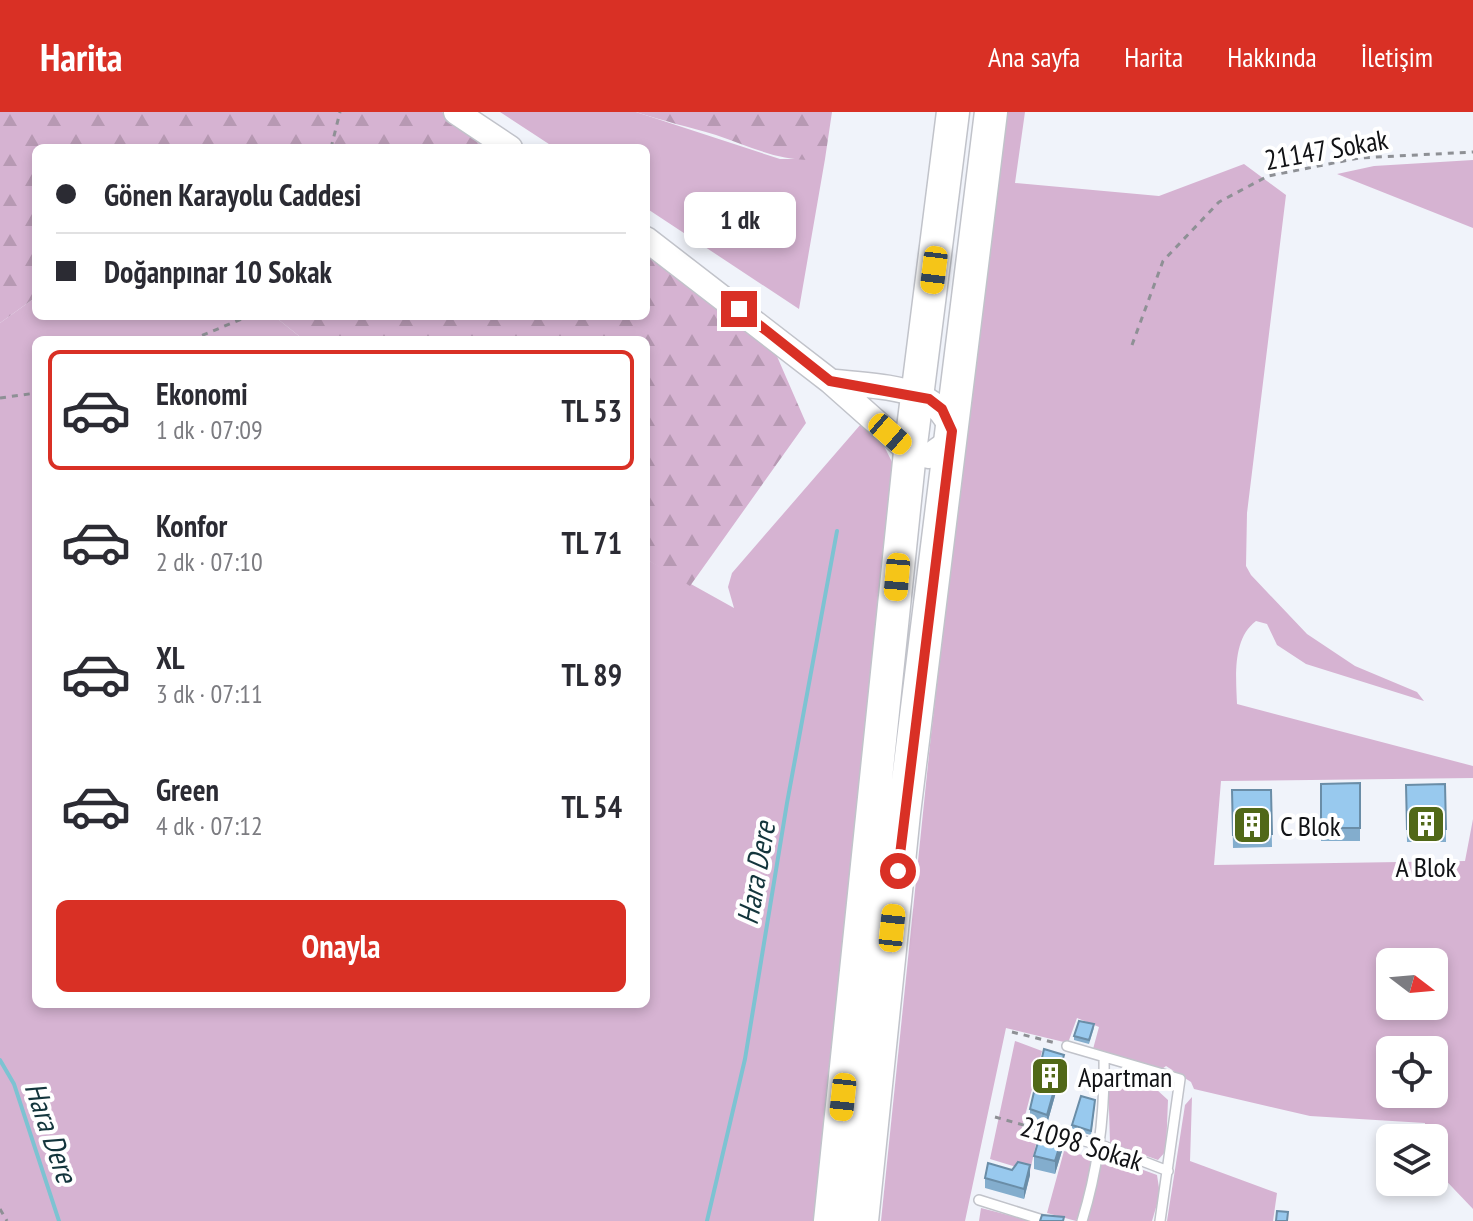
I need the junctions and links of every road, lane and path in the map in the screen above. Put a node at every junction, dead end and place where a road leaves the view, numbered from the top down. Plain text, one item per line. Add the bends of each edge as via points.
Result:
1 (340, 112) edge
2 (456, 112) edge
3 (953, 112) edge
4 (991, 112) edge
5 (332, 144) edge
6 (504, 144) edge
7 (1473, 152) edge
8 (650, 242) edge
9 (239, 320) edge
10 (201, 336) edge
11 (1132, 345) dead end
12 (830, 381) junction
13 (32, 394) edge
14 (918, 394) junction
15 (0, 398) edge
16 (953, 439) junction
17 (910, 452) junction
18 (1012, 1032) dead end
19 (1067, 1046) joint
20 (1104, 1057) junction
21 (995, 1117) dead end
22 (1059, 1135) joint
23 (1101, 1145) junction
24 (1168, 1171) junction
25 (979, 1200) dead end
26 (0, 1209) edge
27 (7, 1221) edge
28 (830, 1221) edge
29 (862, 1221) edge
30 (1046, 1221) edge
31 (1082, 1221) edge
32 (1160, 1221) edge

1 - 5 path
2 - 6 street
3 - 14 highway
4 - 16 highway
7 - 11 path, 21147 Sokak via 1359,158 1268,176 1219,202 1163,261
8 - 12 street
9 - 10 path
12 - 14 street
12 - 17 street
13 - 15 path
14 - 16 street via 942,409
14 - 17 highway
16 - 17 street via 929,456
16 - 29 highway via 906,798
17 - 28 highway
18 - 19 path
19 - 20 lane
20 - 23 lane
20 - 24 lane via 1180,1079
21 - 22 path, 21098 Sokak
22 - 23 lane, 21098 Sokak
23 - 24 lane, 21098 Sokak
23 - 31 lane
24 - 32 lane
25 - 30 lane
26 - 27 path

